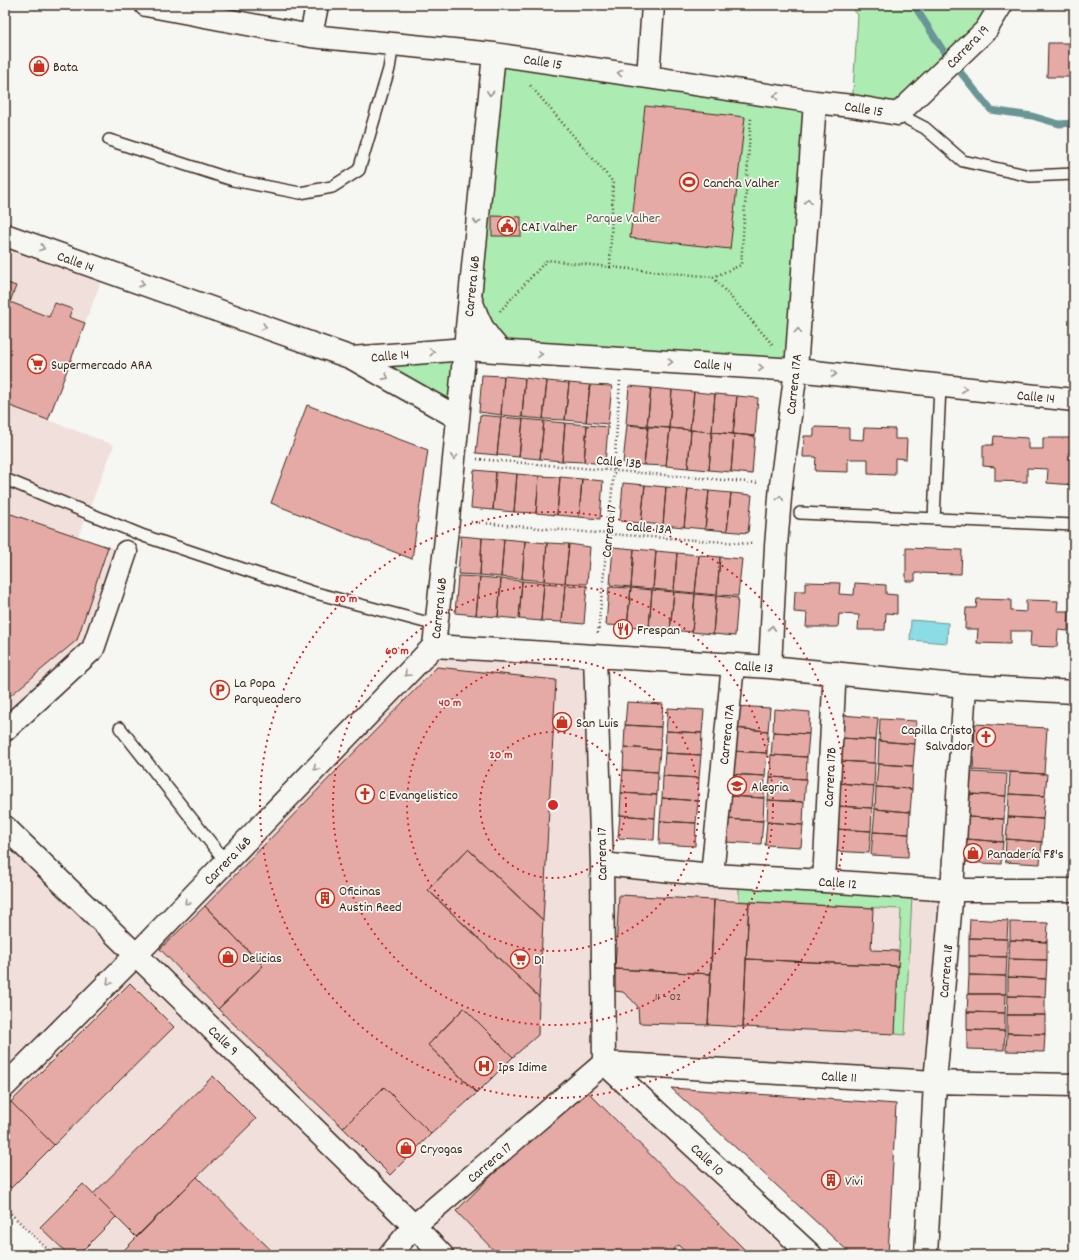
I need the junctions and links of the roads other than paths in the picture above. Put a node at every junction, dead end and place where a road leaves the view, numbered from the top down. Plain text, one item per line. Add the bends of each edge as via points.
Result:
1 (146, 5) edge
2 (317, 5) edge
3 (653, 5) edge
4 (1000, 5) edge
5 (311, 36) junction
6 (393, 44) junction
7 (494, 54) junction
8 (648, 77) junction
9 (929, 84) joint
10 (815, 102) junction
11 (898, 114) junction
12 (109, 140) dead end
13 (1074, 174) edge
14 (5, 235) edge
15 (470, 297) junction
16 (465, 349) junction
17 (501, 351) junction
18 (352, 358) junction
19 (796, 370) junction
20 (940, 386) junction
21 (1074, 400) edge
22 (458, 418) junction
23 (5, 479) edge
24 (800, 513) dead end
25 (934, 519) junction
26 (1074, 525) edge
27 (126, 552) dead end
28 (436, 625) junction
29 (434, 646) junction
30 (595, 656) junction
31 (733, 665) junction
32 (770, 667) junction
33 (837, 673) junction
34 (965, 686) junction
35 (1074, 692) edge
36 (120, 728) dead end
37 (5, 730) edge
38 (5, 827) edge
39 (226, 862) junction
40 (602, 864) junction
41 (712, 875) junction
42 (824, 881) junction
43 (952, 890) junction
44 (1074, 890) edge
45 (136, 955) junction
46 (604, 1063) junction
47 (935, 1082) junction
48 (1074, 1085) edge
49 (5, 1086) edge
50 (414, 1226) junction
51 (390, 1255) edge
52 (442, 1255) edge
53 (811, 1255) edge
54 (926, 1255) edge

1 - 5 street, Calle 15
2 - 5 street
3 - 8 street
4 - 9 street, Carrera 19 via 986,30
5 - 6 street, Calle 15
6 - 7 street, Calle 15
6 - 12 lane via 389,69 359,170 332,187 300,194 233,180
8 -> 7 street, Calle 15
7 -> 15 street, Carrera 16B
10 -> 8 street, Calle 15
9 - 11 street, Calle 15
10 - 11 street, Calle 15
19 -> 10 street, Carrera 17A
11 - 13 lane via 925,128 963,161 1030,176
14 -> 18 street, Calle 14
15 - 16 street, Carrera 16B
15 - 17 street via 483,330
16 - 17 street, Calle 14
18 -> 16 street, Calle 14
16 - 22 street, Carrera 16B
17 -> 19 street, Calle 14
18 -> 22 street, Calle 14
19 -> 20 street, Calle 14
32 -> 19 street, Carrera 17A via 781,485
20 -> 21 street, Calle 14
20 - 25 lane
22 -> 28 street, Carrera 16B
23 - 28 lane via 144,536 312,592
24 - 25 lane
25 - 26 lane
27 - 37 street via 93,649
28 - 29 street, Carrera 16B
29 - 30 street, Calle 13
29 -> 39 street, Carrera 16B
30 - 31 street, Calle 13
30 - 40 street, Carrera 17
31 - 32 street, Calle 13
31 - 41 street, Carrera 17A
32 - 33 street, Calle 13
33 - 34 street, Calle 13
33 - 42 street, Carrera 17B via 834,687
34 - 35 street, Calle 13
34 - 43 street, Carrera 18
36 - 39 lane
38 - 45 street, Calle 9
39 -> 45 street, Carrera 16B
40 - 41 street, Calle 12
40 - 46 street, Carrera 17
41 - 42 street, Calle 12
42 - 43 street, Calle 12
43 - 44 street, Calle 12
43 - 47 street, Carrera 18
45 -> 49 street, Carrera 16B
45 - 50 street, Calle 9
46 - 47 street, Calle 11
46 - 50 street, Carrera 17
46 - 53 street, Calle 10
47 - 48 street, Calle 11
47 - 54 street, Carrera 18
50 - 51 street, Carrera 17
50 - 52 street, Calle 9

